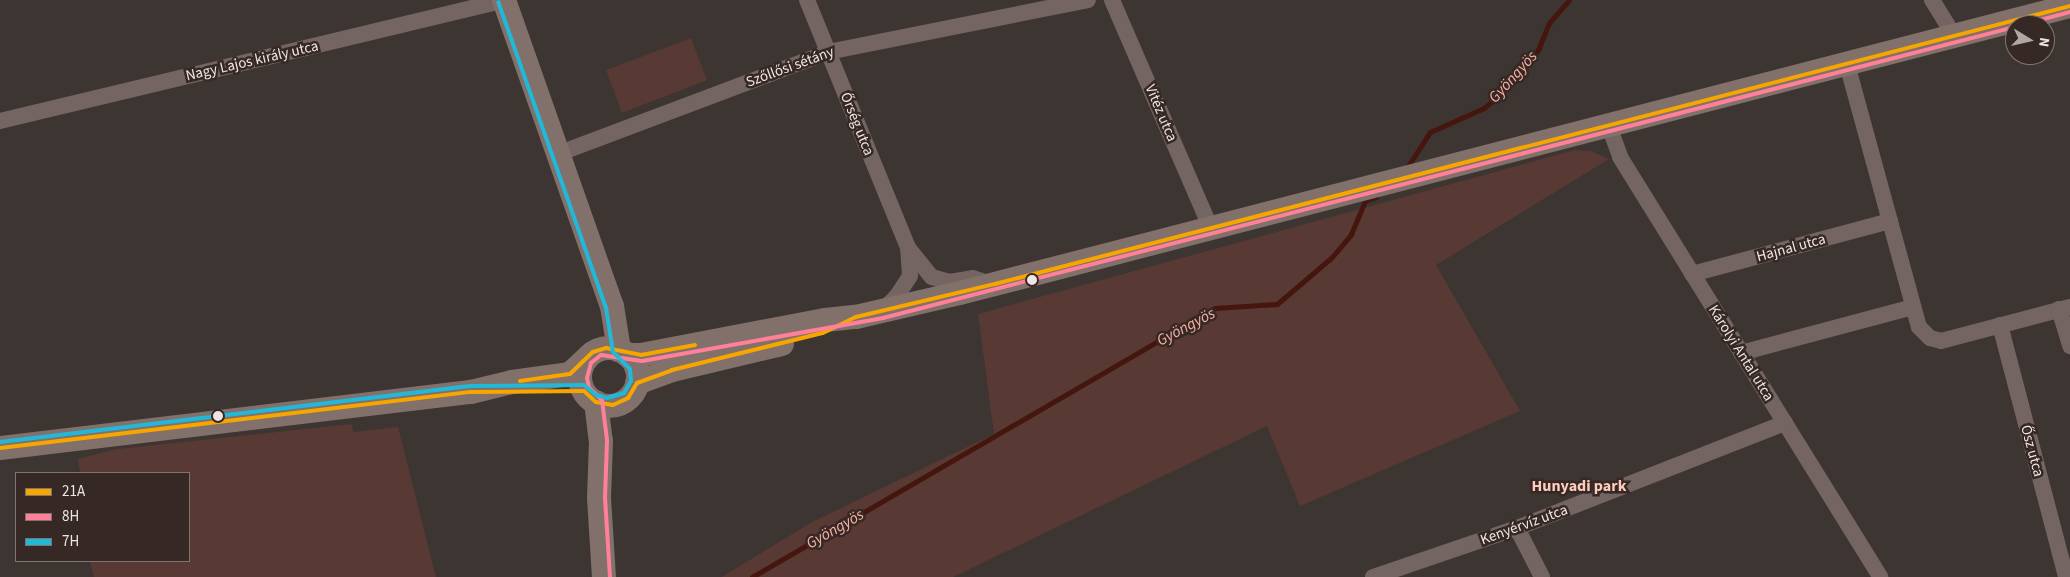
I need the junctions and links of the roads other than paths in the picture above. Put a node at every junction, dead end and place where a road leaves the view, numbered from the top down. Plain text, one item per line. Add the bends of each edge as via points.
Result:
1 (505, 0) edge
2 (807, 0) edge
3 (1088, 0) edge
4 (1112, 0) edge
5 (1932, 0) edge
6 (2070, 6) edge
7 (1954, 37) junction
8 (828, 52) junction
9 (1847, 64) junction
10 (0, 121) edge
11 (1609, 126) junction
12 (560, 153) junction
13 (1890, 221) junction
14 (1210, 227) junction
15 (586, 233) junction
16 (908, 247) junction
17 (1692, 274) junction
18 (995, 284) junction
19 (1913, 307) junction
20 (2065, 308) edge
21 (881, 312) junction
22 (856, 317) junction
23 (2000, 325) junction
24 (2070, 346) edge
25 (623, 352) junction
26 (1741, 353) junction
27 (590, 356) junction
28 (637, 383) junction
29 (471, 392) junction
30 (600, 399) junction
31 (1785, 423) junction
32 (0, 448) edge
33 (1518, 528) junction
34 (604, 577) edge
35 (1373, 577) edge
36 (1542, 577) edge
37 (1880, 577) edge
38 (2066, 577) edge

1 - 10 street, Nagy Lajos király utca
1 - 12 street
2 - 8 street, Őrség utca
3 - 8 street, Szőllősi sétány
4 - 14 street, Vitéz utca
5 - 7 street
6 - 7 street
7 - 9 street
8 - 12 street, Szőllősi sétány
8 - 16 street, Őrség utca
9 - 11 street
9 - 13 street
11 - 14 street
11 - 17 street, Károlyi Antal utca via 1620,157
12 - 15 street
13 - 17 street, Hajnal utca
13 - 19 street
14 - 18 street
15 - 25 street via 612,306
15 - 27 street via 600,308
16 - 18 street, Őrség utca via 932,277 948,282 973,278
16 - 21 street, Őrség utca via 910,276 898,296
17 - 26 street, Károlyi Antal utca
18 - 21 street
19 - 23 street via 1919,327 1930,338 1941,341
19 - 26 street
20 - 23 street
20 - 24 street
21 - 22 street
22 - 25 street via 825,320 641,356
22 - 28 street via 823,332 672,370
23 - 38 street, Ősz utca
25 - 27 street via 606,348
25 - 28 street via 636,368
26 - 31 street, Károlyi Antal utca
27 - 29 street via 570,374 512,382
27 - 30 street via 580,378
28 - 30 street via 628,398
29 - 30 street
29 - 32 street
30 - 34 street
31 - 33 street, Kenyérvíz utca
31 - 37 street, Károlyi Antal utca
33 - 35 street, Kenyérvíz utca
33 - 36 street

